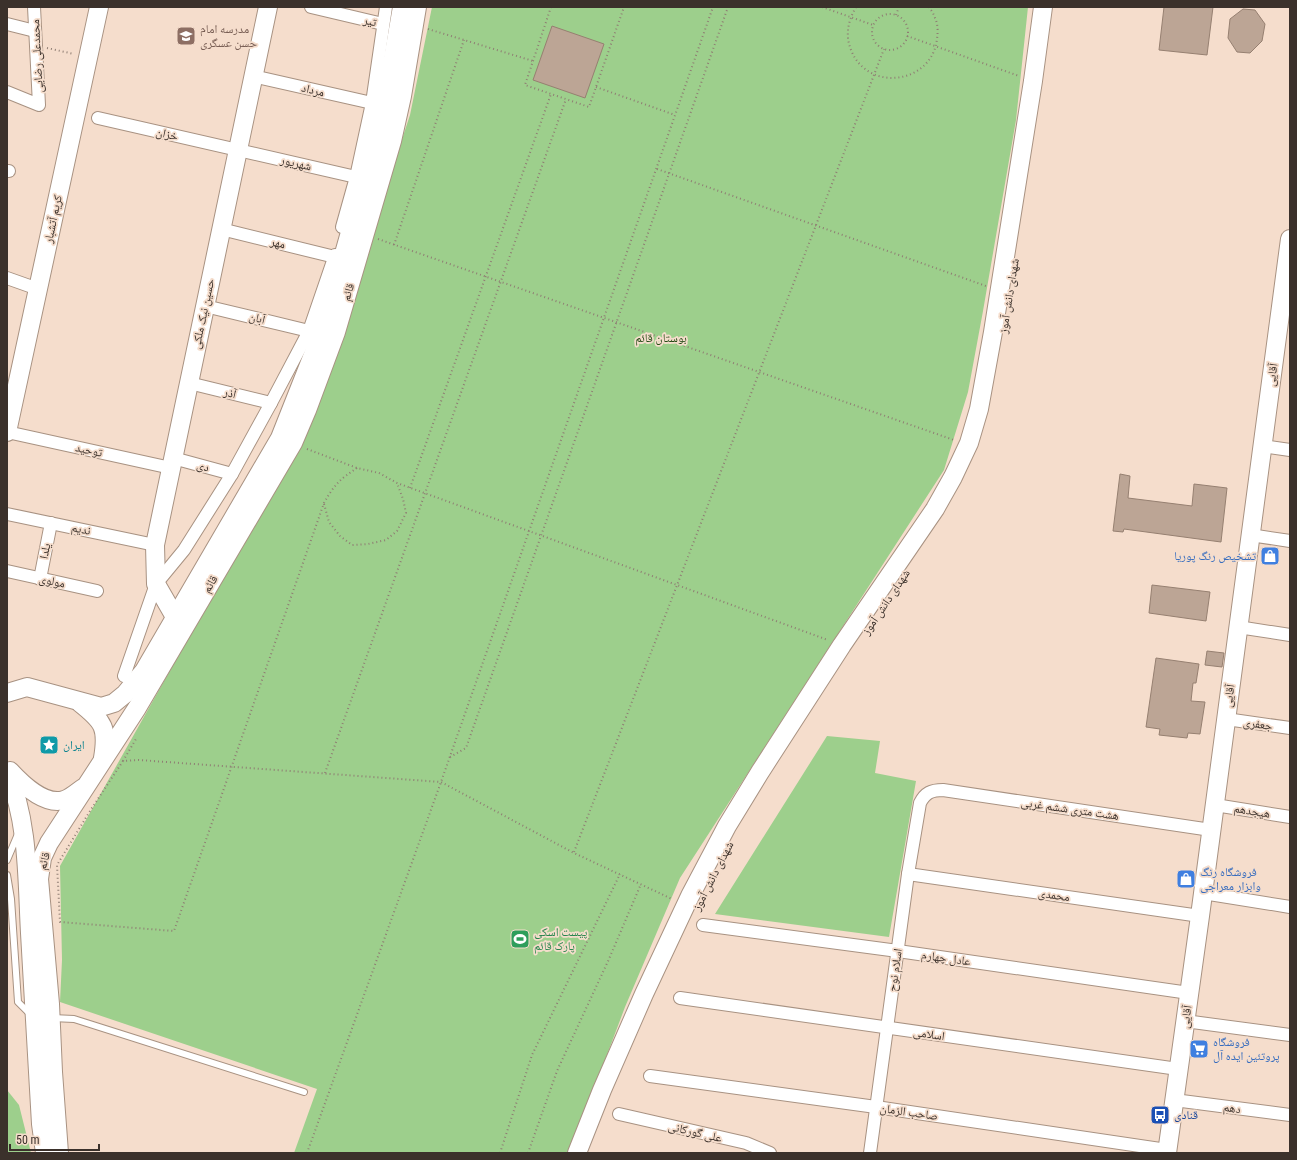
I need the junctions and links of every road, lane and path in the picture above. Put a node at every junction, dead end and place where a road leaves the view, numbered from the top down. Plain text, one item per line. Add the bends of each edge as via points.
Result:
1 (34, 7) edge
2 (99, 7) edge
3 (268, 7) edge
4 (311, 7) edge
5 (386, 7) edge
6 (402, 7) edge
7 (551, 7) edge
8 (624, 7) edge
9 (713, 7) edge
10 (728, 7) edge
11 (822, 7) edge
12 (856, 7) edge
13 (899, 7) edge
14 (929, 7) edge
15 (1043, 7) edge
16 (1054, 7) edge
17 (415, 15) edge
18 (896, 15) junction
19 (850, 17) junction
20 (7, 24) edge
21 (383, 24) junction
22 (873, 24) junction
23 (35, 31) junction
24 (907, 36) junction
25 (464, 40) junction
26 (36, 46) junction
27 (936, 46) junction
28 (884, 49) junction
29 (88, 57) junction
30 (533, 61) junction
31 (874, 75) junction
32 (253, 76) junction
33 (1021, 77) dead end
34 (596, 87) junction
35 (7, 92) edge
36 (551, 94) junction
37 (566, 99) junction
38 (372, 103) junction
39 (675, 115) junction
40 (98, 118) dead end
41 (237, 149) junction
42 (656, 169) junction
43 (669, 174) junction
44 (356, 177) junction
45 (816, 225) junction
46 (221, 229) junction
47 (365, 235) junction
48 (1290, 239) edge
49 (394, 244) junction
50 (335, 257) junction
51 (1288, 270) edge
52 (486, 276) junction
53 (7, 278) edge
54 (501, 282) junction
55 (986, 286) dead end
56 (38, 289) junction
57 (205, 306) junction
58 (604, 318) junction
59 (617, 323) junction
60 (309, 331) junction
61 (1282, 356) edge
62 (759, 373) junction
63 (189, 383) junction
64 (271, 403) junction
65 (7, 432) edge
66 (954, 440) dead end
67 (293, 443) junction
68 (1262, 446) junction
69 (1290, 450) edge
70 (172, 463) junction
71 (357, 468) junction
72 (232, 474) junction
73 (397, 483) junction
74 (410, 488) junction
75 (425, 494) junction
76 (324, 503) junction
77 (7, 514) edge
78 (51, 523) junction
79 (529, 531) junction
80 (1250, 535) junction
81 (541, 536) junction
82 (1290, 541) edge
83 (155, 545) junction
84 (7, 571) edge
85 (40, 579) junction
86 (156, 584) junction
87 (677, 585) junction
88 (97, 591) dead end
89 (175, 617) junction
90 (1238, 627) junction
91 (1290, 635) edge
92 (831, 641) dead end
93 (124, 676) dead end
94 (7, 682) edge
95 (27, 687) junction
96 (7, 693) edge
97 (77, 700) junction
98 (1226, 719) junction
99 (1290, 728) edge
100 (449, 758) junction
101 (103, 759) junction
102 (232, 766) junction
103 (7, 768) edge
104 (7, 772) edge
105 (325, 773) junction
106 (441, 782) junction
107 (85, 788) junction
108 (930, 792) joint
109 (1215, 805) junction
110 (1290, 817) edge
111 (22, 826) junction
112 (1211, 830) junction
113 (574, 852) junction
114 (7, 860) edge
115 (620, 874) junction
116 (908, 874) junction
117 (7, 875) edge
118 (641, 884) junction
119 (1203, 893) junction
120 (9, 900) edge
121 (674, 900) dead end
122 (1290, 907) edge
123 (1200, 916) junction
124 (704, 925) dead end
125 (898, 951) junction
126 (1189, 993) junction
127 (680, 998) dead end
128 (43, 1019) junction
129 (1185, 1021) junction
130 (887, 1028) junction
131 (1290, 1035) edge
132 (1178, 1069) junction
133 (650, 1076) dead end
134 (304, 1092) dead end
135 (1174, 1100) junction
136 (876, 1107) junction
137 (619, 1114) dead end
138 (1290, 1115) edge
139 (1167, 1152) edge
140 (45, 1153) edge
141 (59, 1153) edge
142 (307, 1153) edge
143 (500, 1153) edge
144 (528, 1153) edge
145 (577, 1153) edge
146 (588, 1153) edge
147 (770, 1153) edge
148 (870, 1153) edge

1 - 23 street, محمدعلی رضایی
2 - 29 main road, کریم آتشبار
3 - 32 main road, حسین نیک ملکی
4 - 21 street, تیر
5 - 21 street
6 - 89 main road, قائم via 383,115 322,332 280,438
7 - 30 path
8 - 34 path
9 - 39 path
10 - 43 path
11 - 19 path
12 - 19 path
13 - 18 path
14 - 27 path via 936,18
15 - 145 main road via 993,332 979,409 969,443 935,508 842,645 727,826 690,896 648,987
16 - 146 main road, شهدای دانش آموز via 990,413 979,446 944,517 800,728 732,839 691,920
17 - 25 path
17 - 47 main road, قائم via 392,141
18 - 22 path via 885,14
18 - 24 path via 904,22 908,31
19 - 22 path
19 - 31 path via 847,30 849,44 862,67
20 - 23 street
21 - 38 street
22 - 28 path via 875,42
23 - 26 street, محمدعلی رضایی
24 - 27 path
24 - 28 path via 905,42 896,49
25 - 30 path
25 - 49 path
26 - 29 path
26 - 35 street, محمدعلی رضایی via 39,105
27 - 31 path via 930,60 912,74 889,79
27 - 33 path
28 - 31 path
29 - 56 main road, کریم آتشبار
30 - 36 path via 525,85
31 - 45 path
32 - 38 street, مرداد
32 - 41 main road, حسین نیک ملکی
34 - 37 path via 589,107
34 - 39 path
36 - 37 path
36 - 52 path
37 - 54 path
38 - 44 street
39 - 42 path
40 - 41 street, خزان
41 - 44 street, شهریور
41 - 46 main road, حسین نیک ملکی
42 - 43 path
42 - 58 path
43 - 45 path
43 - 59 path
44 - 50 street
45 - 55 path
45 - 62 path
46 - 50 street, مهر
46 - 57 main road, حسین نیک ملکی
47 - 49 path
47 - 67 main road, قائم via 336,332
48 - 51 main road, آقایی
49 - 52 path
50 - 60 street
51 - 61 main road, آقایی
52 - 54 path
52 - 74 path
53 - 56 street
54 - 58 path
54 - 75 path
56 - 65 main road, کریم آتشبار
57 - 60 street, آبان
57 - 63 main road, حسین نیک ملکی
58 - 59 path
58 - 79 path
59 - 62 path
59 - 81 path
60 - 64 street
61 - 68 main road, آقایی
62 - 66 path
62 - 87 path
63 - 64 street, آذر
63 - 70 main road, حسین نیک ملکی
64 - 72 street
65 - 70 street, توحید
67 - 71 path
67 - 101 main road, قائم via 141,701
68 - 69 street
68 - 80 main road, آقایی
70 - 72 street, دی
70 - 83 main road, حسین نیک ملکی
71 - 73 path via 379,473
71 - 76 path via 343,477
72 - 86 street via 184,550
73 - 74 path
73 - 76 path via 406,513 397,531 386,540 352,545 340,536 329,522
74 - 75 path
75 - 79 path
75 - 105 path
76 - 102 path
77 - 78 street, ندیم
78 - 83 street, ندیم
78 - 85 street, یلدا
79 - 81 path
79 - 100 path
80 - 82 street
80 - 90 main road, آقایی
81 - 87 path
81 - 100 path via 466,748
83 - 86 main road, حسین نیک ملکی
84 - 85 street, مولوی
85 - 88 street, مولوی
86 - 89 main road, حسین نیک ملکی
86 - 93 street
87 - 92 path
87 - 113 path
89 - 97 main road, قائم via 144,671 125,694 114,703 101,707
90 - 91 street
90 - 98 main road, آقایی
94 - 95 main road, قائم
95 - 96 main road
95 - 97 main road, قائم
97 - 101 main road via 96,715 103,727 106,740
98 - 99 street, جعفری
98 - 109 main road, آقایی
100 - 106 path
101 - 107 main road, قائم
102 - 102 path via 123,761 57,865 60,922 174,931
102 - 105 path
103 - 107 main road via 28,790 49,800 63,800
104 - 111 main road, قائم via 13,785
105 - 106 path
106 - 113 path
106 - 142 path
107 - 128 main road, قائم via 42,858 39,879
108 - 112 street, هشت متری ششم غربی via 943,790
108 - 116 street, اسلام نوح via 923,797 920,804
109 - 110 street, هیجدهم
109 - 112 main road, آقایی
111 - 114 lane
111 - 128 main road, قائم
112 - 119 main road, آقایی
113 - 115 path
115 - 118 path
115 - 143 path via 532,1055
116 - 123 street, محمدی
116 - 125 street, اسلام نوح
117 - 120 lane
118 - 121 path
118 - 144 path via 557,1071
119 - 122 street
119 - 123 main road, آقایی
120 - 128 lane via 18,1002
123 - 126 main road, آقایی
124 - 125 street, عادل چهارم
125 - 126 street, عادل چهارم
125 - 130 street, اسلام نوح
126 - 129 main road, آقایی
127 - 130 street, اسلامی
128 - 134 lane via 74,1019
128 - 140 main road, قائم via 41,1124
128 - 141 main road, قائم via 53,1072
129 - 131 street
129 - 132 main road, آقایی
130 - 132 street, اسلامی
130 - 136 street, اسلام نوح
132 - 135 main road, آقایی
133 - 136 street, صاحب الزمان
135 - 138 street, دهم
135 - 139 main road, آقایی
136 - 139 street, صاحب الزمان
136 - 148 street, اسلام نوح
137 - 147 street, علی گورکانی via 746,1143

